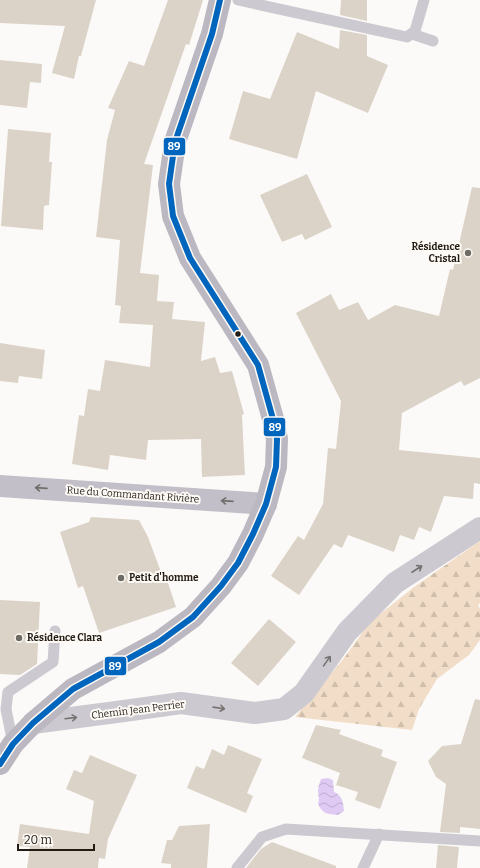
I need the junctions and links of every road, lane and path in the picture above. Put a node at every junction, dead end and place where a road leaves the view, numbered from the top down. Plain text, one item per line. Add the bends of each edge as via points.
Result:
1 (220, 0) edge
2 (238, 0) edge
3 (424, 0) edge
4 (412, 34) junction
5 (433, 41) dead end
6 (0, 486) edge
7 (266, 504) junction
8 (480, 528) edge
9 (55, 631) dead end
10 (33, 723) junction
11 (13, 744) junction
12 (0, 764) edge
13 (379, 834) junction
14 (480, 841) edge
15 (237, 868) edge
16 (363, 868) edge

1 - 7 main road via 212,34 175,142 169,184 173,216 190,258 258,364 277,440 276,467
2 - 4 lane via 408,37
3 - 4 lane
4 - 5 lane
7 -> 6 street, Rue du Commandant Rivière
7 - 10 main road via 238,563 193,617 159,642 73,689
10 -> 8 street, Chemin Jean Perrier via 181,703 255,713 284,709 304,693 347,632 395,583
9 - 11 lane via 53,662 8,692 6,709
10 - 11 main road
11 - 12 main road
13 - 14 lane
13 - 15 lane via 286,829 262,837
13 - 16 lane

